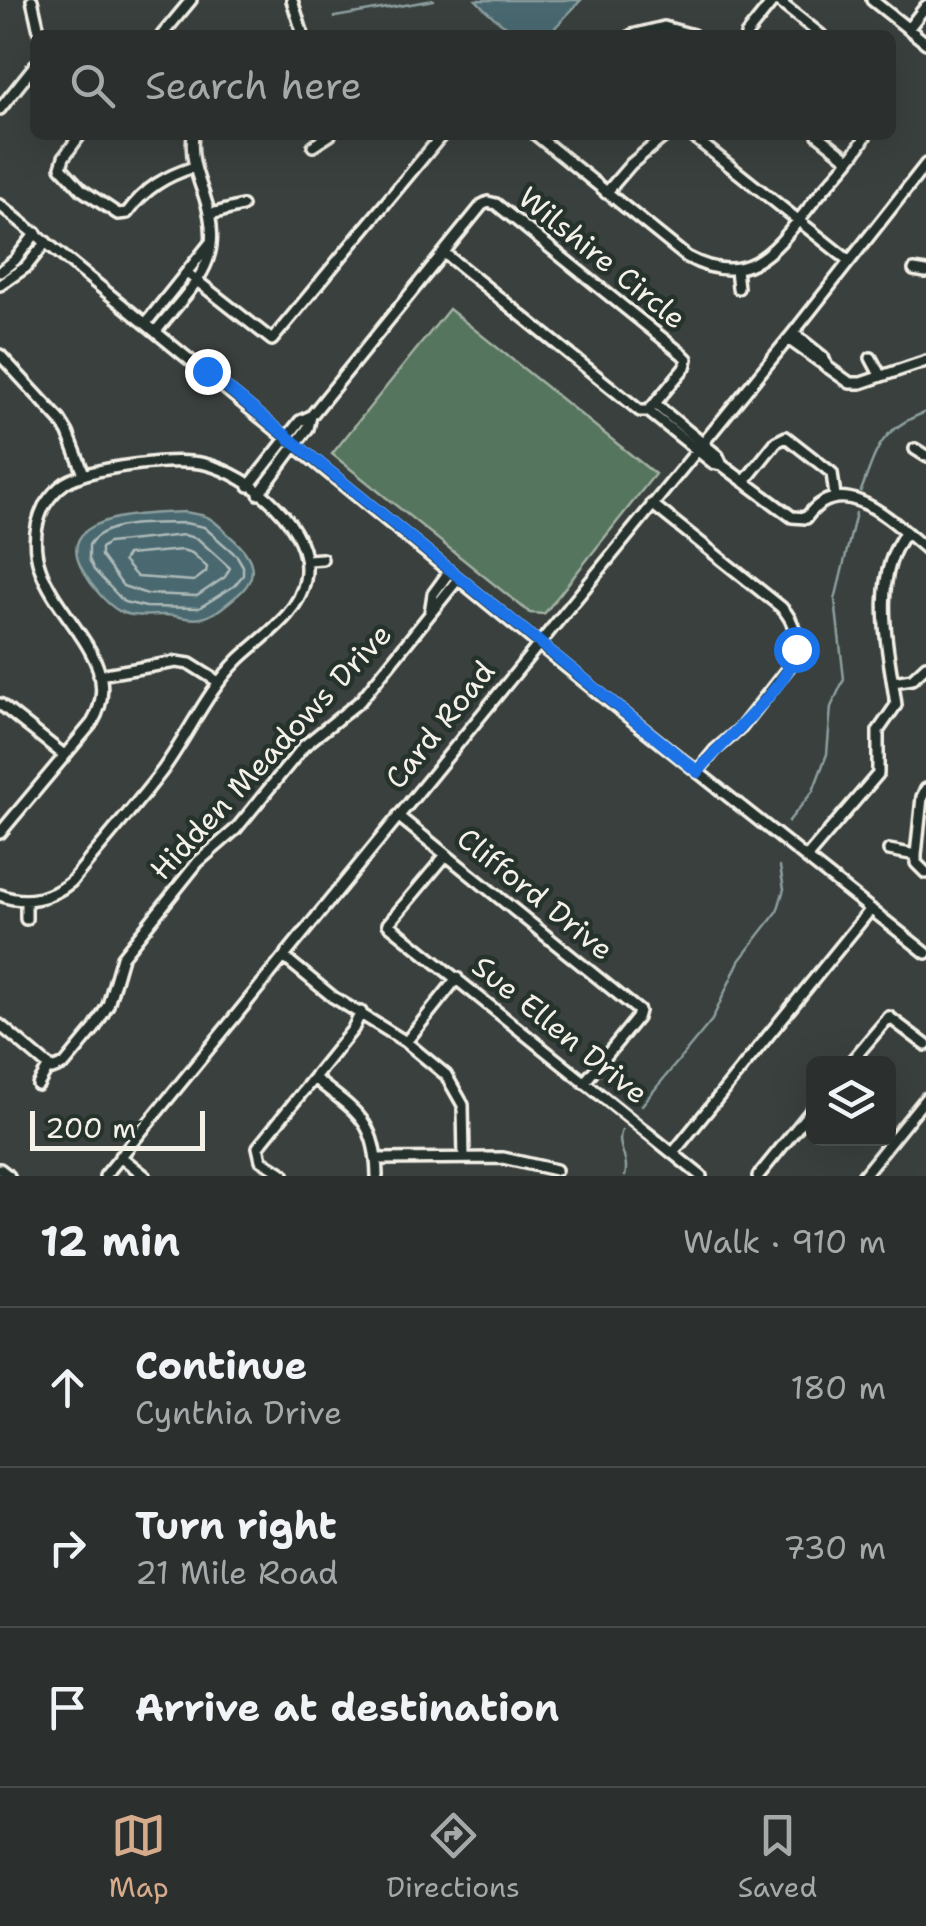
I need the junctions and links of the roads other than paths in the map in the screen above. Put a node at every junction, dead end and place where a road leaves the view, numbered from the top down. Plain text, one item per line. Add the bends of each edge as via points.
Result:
1 (32, 0) edge
2 (190, 0) edge
3 (292, 0) edge
4 (776, 0) edge
5 (872, 0) edge
6 (926, 6) edge
7 (908, 28) junction
8 (39, 30) edge
9 (166, 30) edge
10 (300, 30) edge
11 (750, 30) edge
12 (815, 30) edge
13 (926, 43) edge
14 (30, 72) edge
15 (0, 109) edge
16 (76, 140) edge
17 (193, 140) edge
18 (323, 140) edge
19 (438, 140) edge
20 (544, 140) edge
21 (660, 140) edge
22 (697, 140) edge
23 (824, 140) edge
24 (862, 140) edge
25 (314, 146) dead end
26 (848, 159) junction
27 (926, 164) edge
28 (194, 167) junction
29 (606, 193) junction
30 (0, 205) edge
31 (242, 206) dead end
32 (210, 214) junction
33 (798, 220) junction
34 (36, 234) junction
35 (46, 242) junction
36 (210, 243) junction
37 (444, 253) junction
38 (848, 260) junction
39 (731, 269) junction
40 (914, 270) dead end
41 (0, 272) edge
42 (926, 272) edge
43 (187, 273) junction
44 (196, 281) junction
45 (4, 283) edge
46 (738, 288) dead end
47 (169, 295) junction
48 (178, 303) junction
49 (146, 322) junction
50 (156, 330) junction
51 (790, 336) junction
52 (0, 355) edge
53 (871, 358) dead end
54 (926, 360) edge
55 (880, 375) junction
56 (652, 408) junction
57 (311, 416) junction
58 (287, 437) junction
59 (296, 445) junction
60 (698, 446) junction
61 (915, 448) dead end
62 (926, 456) edge
63 (84, 474) junction
64 (744, 482) junction
65 (249, 486) junction
66 (258, 494) junction
67 (835, 496) junction
68 (652, 504) junction
69 (906, 532) junction
70 (926, 549) edge
71 (307, 560) junction
72 (322, 560) dead end
73 (453, 575) junction
74 (537, 643) junction
75 (926, 666) edge
76 (99, 675) junction
77 (217, 681) junction
78 (892, 682) junction
79 (0, 704) edge
80 (64, 755) junction
81 (698, 772) junction
82 (926, 788) edge
83 (924, 809) edge
84 (398, 816) junction
85 (0, 833) edge
86 (889, 850) dead end
87 (916, 854) junction
88 (446, 855) junction
89 (806, 858) junction
90 (926, 873) edge
91 (0, 895) edge
92 (26, 900) junction
93 (871, 909) junction
94 (26, 919) dead end
95 (926, 953) edge
96 (284, 957) junction
97 (456, 978) junction
98 (361, 1012) junction
99 (0, 1025) edge
100 (406, 1042) junction
101 (926, 1045) edge
102 (855, 1056) edge
103 (51, 1067) junction
104 (314, 1078) junction
105 (584, 1083) junction
106 (38, 1085) dead end
107 (926, 1098) edge
108 (806, 1117) edge
109 (673, 1154) junction
110 (120, 1156) junction
111 (464, 1158) junction
112 (377, 1159) junction
113 (0, 1169) edge
114 (556, 1170) dead end
115 (283, 1174) edge
116 (9, 1176) edge
117 (104, 1176) edge
118 (145, 1176) edge
119 (377, 1176) edge
120 (701, 1176) edge
121 (758, 1176) edge
122 (863, 1176) edge

1 - 8 street
2 - 9 street
3 - 10 street
4 - 11 street
4 - 12 street
5 - 7 street
6 - 7 street
7 - 13 street
14 - 15 street
16 - 28 street via 61,167 112,212 127,213 162,179
17 - 28 street
18 - 25 street
19 - 44 street via 272,340
20 - 29 street
21 - 29 street
22 - 33 street
23 - 26 street
24 - 26 street
26 - 33 street
27 - 38 street, Card Road
28 - 32 street
29 - 39 street via 687,257
30 - 34 street
31 - 32 street
32 - 36 street
33 - 38 street
33 - 39 street via 768,255
34 - 35 street
34 - 41 street
35 - 45 street
35 - 49 street
36 - 43 street
36 - 44 street via 212,255
37 - 56 street via 637,409
37 - 56 street, Wilshire Circle via 488,202 496,204 685,356 685,366
37 - 57 street
38 - 51 street, Card Road
39 - 46 street
40 - 42 street
41 - 45 street
43 - 44 street
43 - 47 street
44 - 48 street
47 - 48 street
47 - 49 street
48 - 50 street
49 - 50 street
50 - 58 street
51 - 55 street via 850,384
51 - 60 street, Card Road
52 - 63 street via 60,420
53 - 55 street
54 - 55 street
56 - 60 street
57 - 58 street
57 - 59 street
58 - 59 street
58 - 65 street
59 - 66 street
59 - 73 street
60 - 64 street
60 - 68 street, Card Road
61 - 62 street
63 - 65 street via 200,462 226,469
63 - 76 street via 44,505 33,532 32,571
64 - 67 street via 801,520
64 - 67 street via 786,437 832,473
65 - 66 street
66 - 71 street via 302,540
67 - 69 street via 870,506
68 - 74 street, Card Road
68 - 81 street via 781,607 793,625 792,664
69 - 70 street
69 - 78 street via 894,547 885,590
71 - 72 street
71 - 77 street via 298,601
73 - 74 street
73 - 103 street, Hidden Meadows Drive via 360,701 304,746 236,829 198,862 122,957 94,1029 65,1064
74 - 81 street
74 - 84 street, Card Road
75 - 78 street via 912,679
76 - 77 street via 176,662
76 - 80 street via 96,714
77 - 92 street via 164,768 71,882 50,896
78 - 89 street via 896,705 878,730 878,774
79 - 80 street
80 - 85 street
81 - 89 street
82 - 83 street
83 - 87 street
84 - 88 street, Clifford Drive
84 - 96 street, Card Road
86 - 87 street
87 - 90 street
88 - 97 street, Sue Ellen Drive via 388,924
88 - 105 street, Clifford Drive via 639,1011
89 - 93 street
91 - 92 street
92 - 94 street
93 - 95 street
93 - 109 street
96 - 98 street
96 - 110 street, Card Road
97 - 100 street
97 - 105 street, Sue Ellen Drive
98 - 100 street
98 - 104 street
99 - 103 street
100 - 111 street via 459,1094
101 - 102 street via 895,1018 886,1018
103 - 106 street, Hidden Meadows Drive
104 - 112 street via 366,1122
104 - 115 street via 258,1146 257,1154
105 - 109 street, Sue Ellen Drive
107 - 122 street
108 - 121 street
109 - 120 street, Sue Ellen Drive
110 - 117 street, Card Road
110 - 118 street
111 - 112 street
111 - 114 street via 503,1158
112 - 119 street
113 - 116 street

